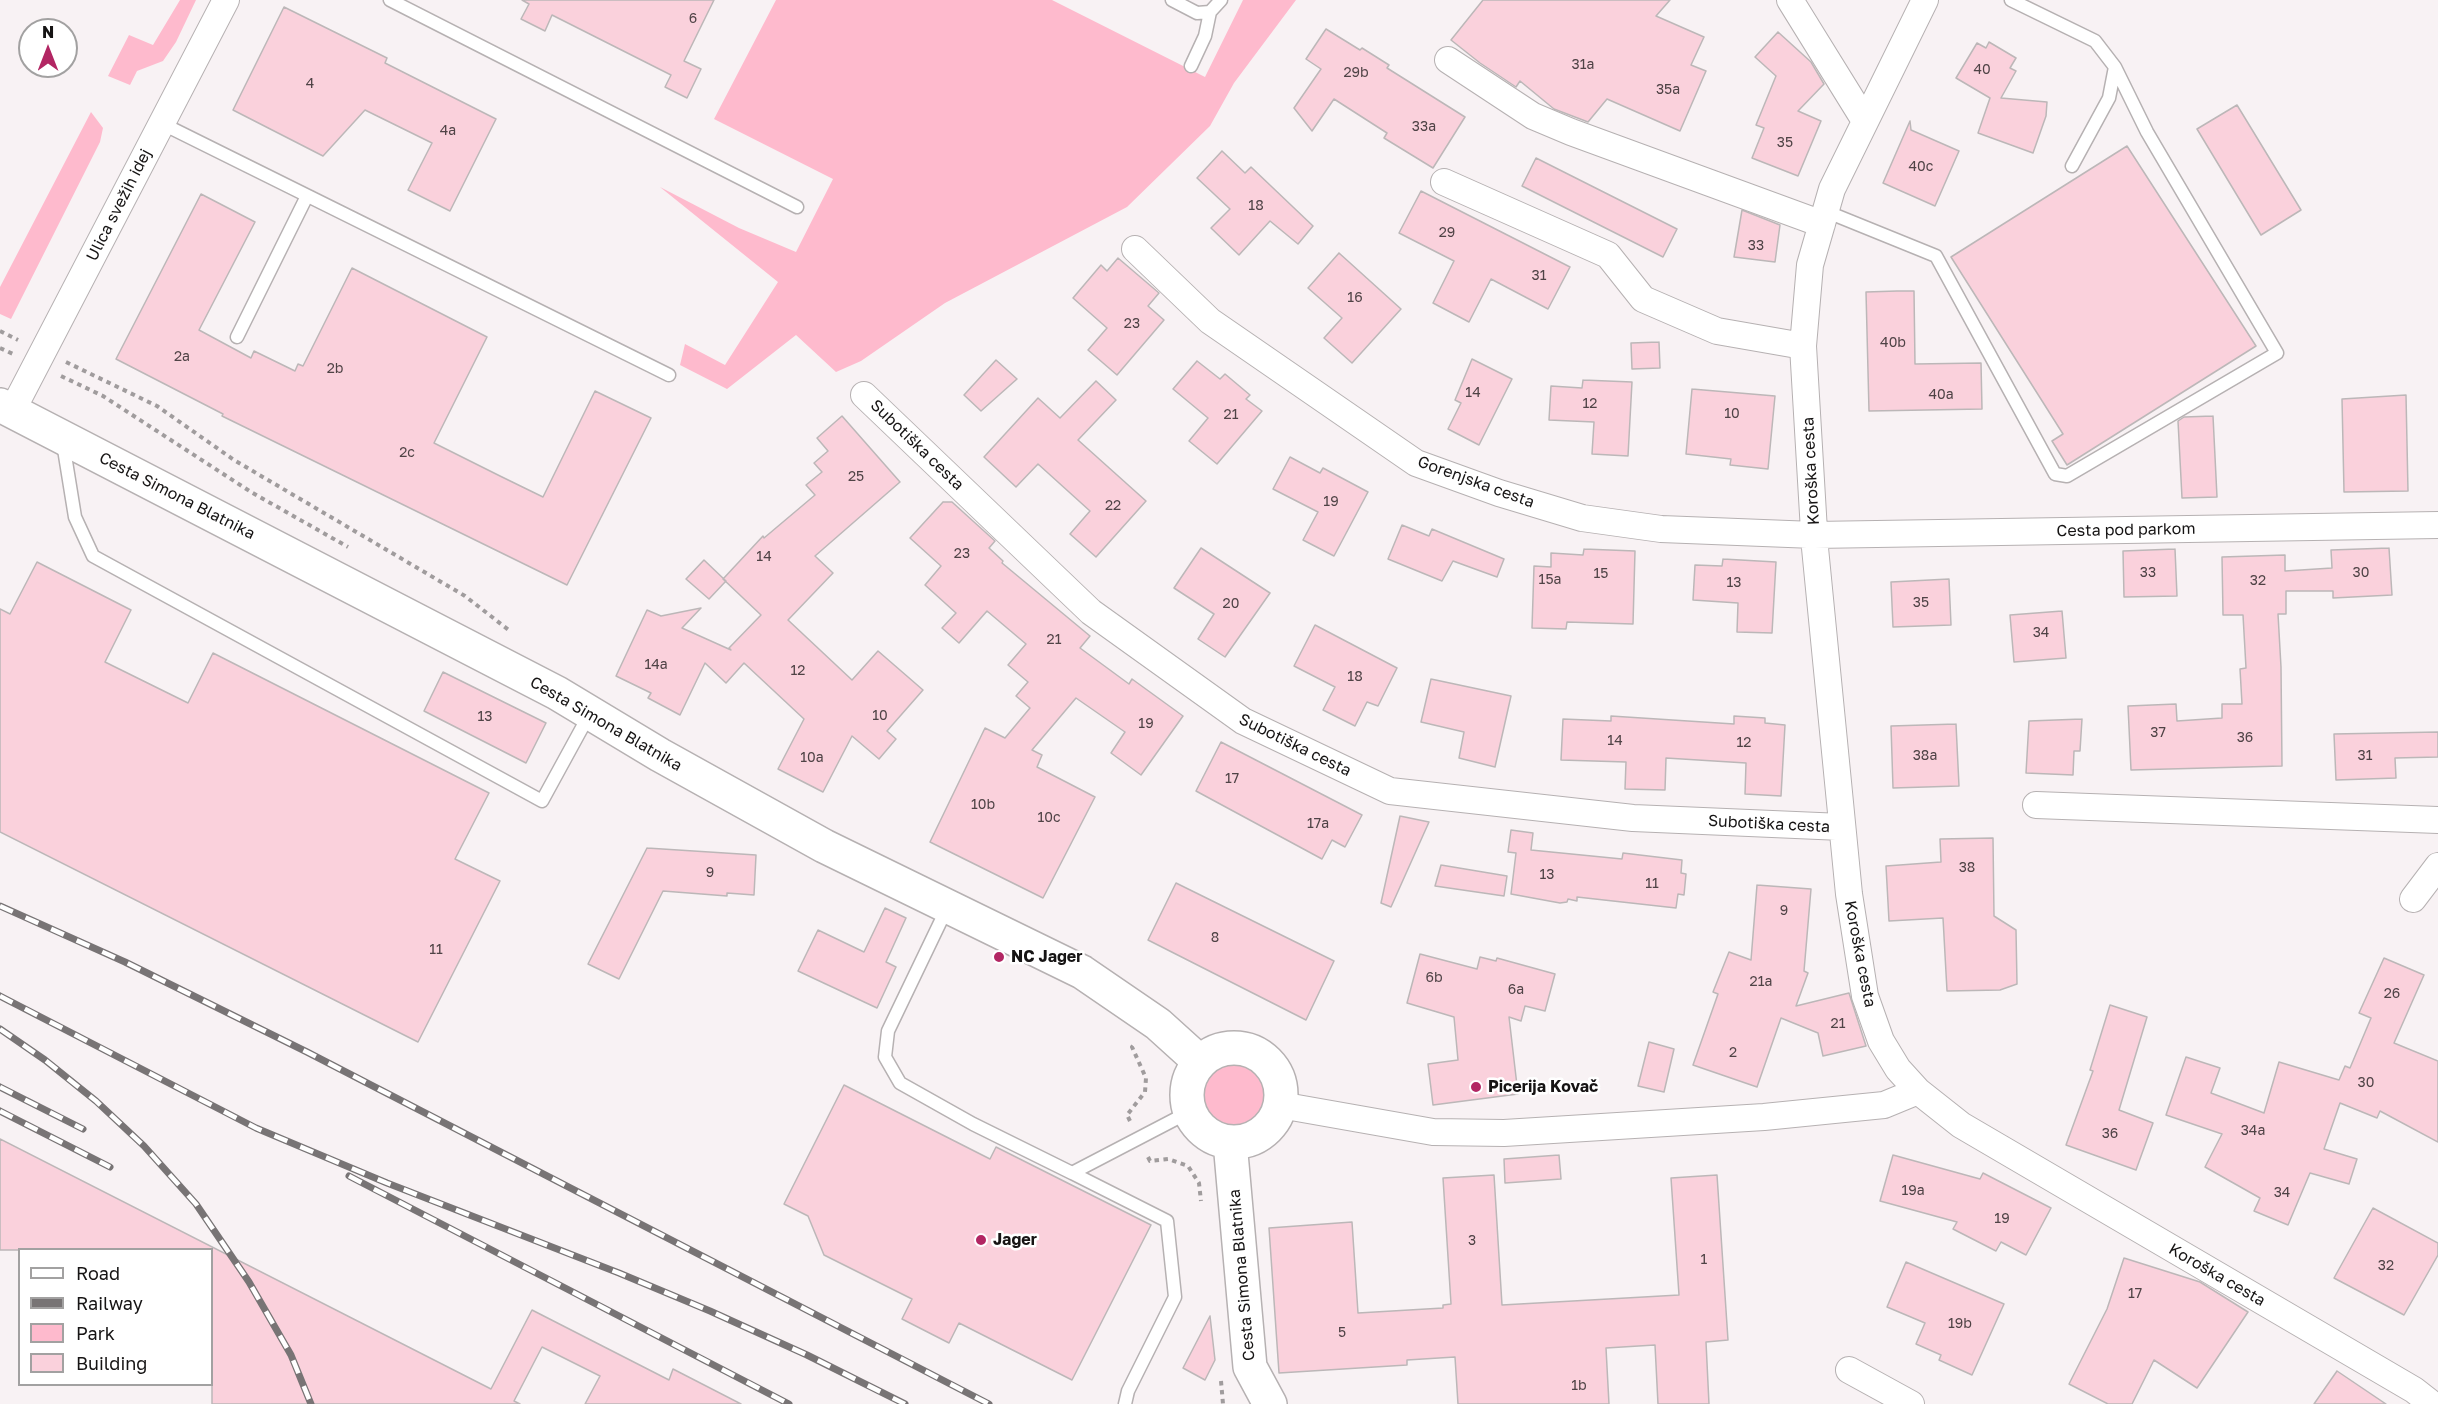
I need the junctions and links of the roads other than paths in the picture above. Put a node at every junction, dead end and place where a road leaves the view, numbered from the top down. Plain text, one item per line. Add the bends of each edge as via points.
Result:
1 (226, 0) edge
2 (390, 0) edge
3 (1172, 0) edge
4 (1221, 0) edge
5 (1790, 0) edge
6 (1925, 0) edge
7 (2011, 0) edge
8 (1210, 12) junction
9 (1448, 60) dead end
10 (1191, 66) dead end
11 (2115, 67) junction
12 (1865, 121) junction
13 (161, 123) junction
14 (2072, 166) dead end
15 (1444, 182) dead end
16 (307, 196) junction
17 (797, 207) dead end
18 (1824, 217) junction
19 (1135, 249) dead end
20 (237, 337) dead end
21 (1803, 346) junction
22 (669, 375) dead end
23 (864, 394) dead end
24 (6, 408) edge
25 (62, 436) junction
26 (2438, 525) edge
27 (1814, 535) junction
28 (590, 714) junction
29 (2036, 805) dead end
30 (2438, 820) edge
31 (1842, 827) junction
32 (2438, 866) edge
33 (2413, 899) dead end
34 (948, 906) junction
35 (1200, 1062) junction
36 (1918, 1091) junction
37 (1280, 1105) junction
38 (1189, 1112) junction
39 (1230, 1142) junction
40 (1071, 1173) junction
41 (1849, 1370) dead end
42 (1125, 1404) edge
43 (1269, 1404) edge
44 (1911, 1404) edge
45 (2432, 1404) edge

1 - 13 street, Ulica svežih idej
2 - 17 lane
3 - 8 lane via 1197,13
4 - 8 lane
5 - 12 street
6 - 12 street, Koroška cesta
7 - 11 lane via 2095,41
8 - 10 lane via 1205,36
9 - 18 street via 1533,116 1561,128
11 - 14 lane via 2109,98
11 - 18 lane via 2147,132 2277,353 2067,476 2055,474 1936,256
12 - 18 street, Koroška cesta via 1832,189
13 - 16 lane
13 - 24 street, Ulica svežih idej via 43,351
15 - 21 street via 1608,255 1643,299 1718,331
16 - 20 lane
16 - 22 lane
18 - 21 street, Koroška cesta via 1810,265
19 - 27 street, Gorenjska cesta via 1210,321 1416,462 1582,518 1661,529
21 - 27 street, Koroška cesta
23 - 31 street, Subotiška cesta via 1091,612 1243,721 1390,791 1633,818
24 - 25 street, Cesta Simona Blatnika
25 - 28 street, Cesta Simona Blatnika via 557,693
25 - 28 lane via 75,517 93,556 542,801
26 - 27 street, Cesta pod parkom
27 - 31 street, Koroška cesta
28 - 34 street, Cesta Simona Blatnika via 824,846
29 - 30 street
31 - 36 street, Koroška cesta via 1865,996 1881,1041
32 - 33 street
34 - 35 street, Cesta Simona Blatnika via 1082,972 1158,1024
34 - 40 lane via 888,1031 885,1057 900,1083
35 - 37 street via 1216,1051 1237,1048 1256,1053 1272,1066 1280,1085
35 - 38 street via 1190,1077 1186,1094
36 - 37 street via 1884,1105 1764,1117 1504,1133 1433,1132
36 - 45 street, Koroška cesta via 1961,1125
37 - 39 street via 1274,1121 1262,1133
38 - 39 street via 1213,1138
38 - 40 lane
39 - 43 street, Cesta Simona Blatnika via 1250,1367
40 - 42 lane via 1167,1221 1175,1297
41 - 44 street

